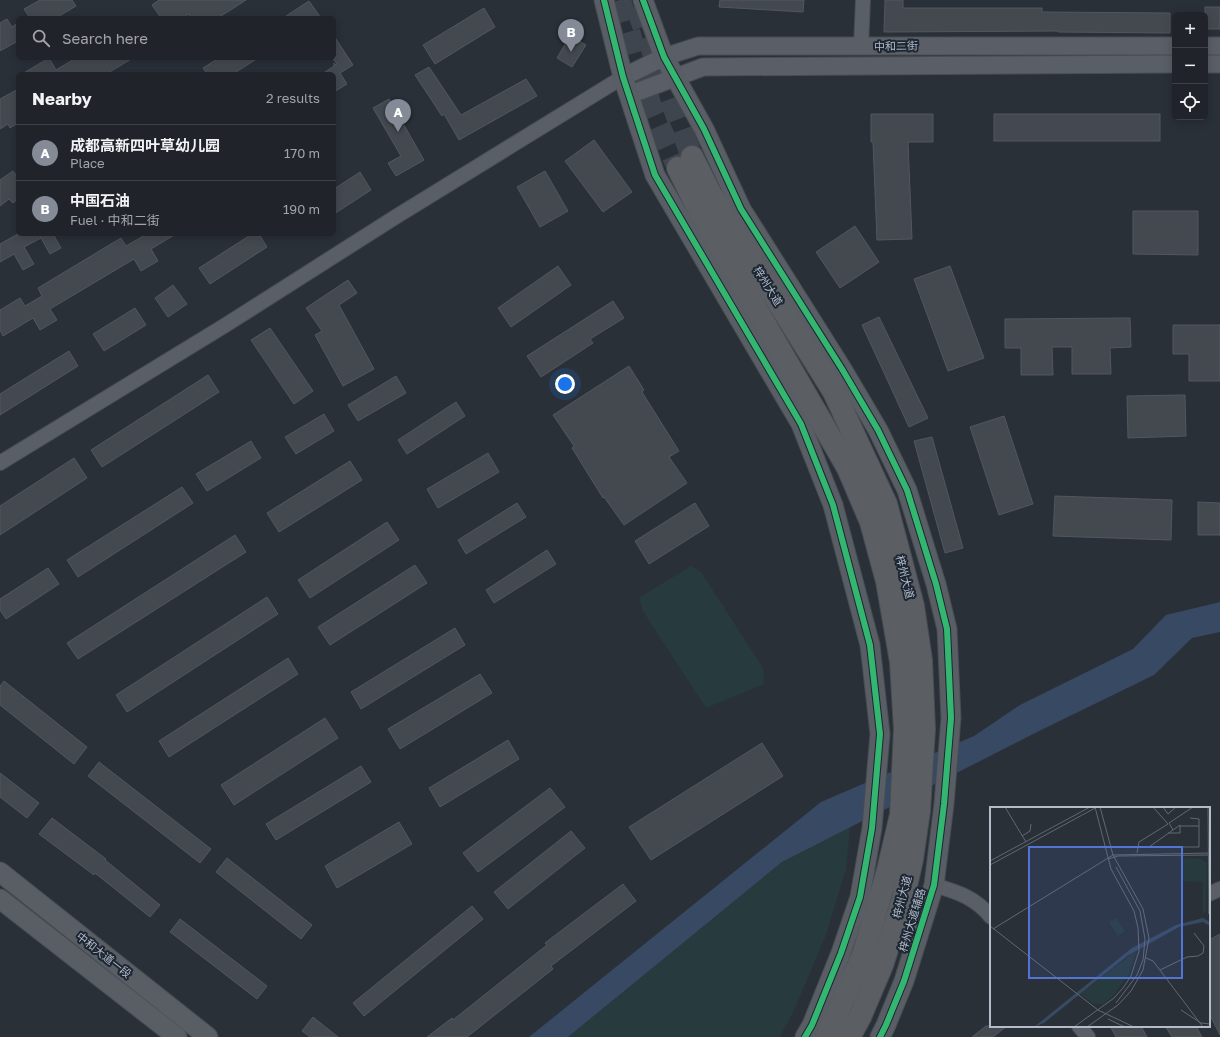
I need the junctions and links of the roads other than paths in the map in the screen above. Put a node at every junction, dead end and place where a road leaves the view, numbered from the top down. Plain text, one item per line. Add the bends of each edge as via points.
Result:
1 (604, 0) edge
2 (643, 0) edge
3 (863, 0) edge
4 (1172, 46) edge
5 (1208, 46) edge
6 (1220, 46) edge
7 (861, 47) junction
8 (664, 57) junction
9 (1172, 64) edge
10 (1208, 64) edge
11 (1220, 64) edge
12 (623, 77) junction
13 (675, 78) junction
14 (629, 95) junction
15 (685, 162) tunnel mouth
16 (0, 463) edge
17 (910, 813) junction
18 (0, 872) edge
19 (934, 885) junction
20 (1220, 889) edge
21 (1210, 894) edge
22 (0, 899) edge
23 (990, 916) edge
24 (1080, 1027) edge
25 (177, 1037) edge
26 (208, 1037) edge
27 (805, 1037) edge
28 (827, 1037) edge
29 (849, 1037) edge
30 (880, 1037) edge
31 (1088, 1037) edge

1 - 12 main road
2 - 8 main road, 梓州大道辅路
3 - 7 street
4 - 7 street, 中和二街
5 - 6 street
7 - 8 street, 中和二街 via 698,46
8 - 12 street, 中和二街
8 - 13 main road, 梓州大道辅路
9 - 13 street, 中和二街 via 703,67
10 - 11 street
12 - 14 main road
12 - 16 street
13 - 14 street, 中和二街
13 - 19 main road, 梓州大道辅路 via 704,129 741,209 842,369 878,430 908,490 947,629 951,718
14 - 27 main road via 655,175 801,424 833,505 870,645 880,734 872,828 860,897 841,953 812,1026
15 - 17 highway, 梓州大道 via 710,194 834,392 886,504 913,606 921,660
17 - 28 highway, 梓州大道 via 888,870 863,955
17 - 29 highway, 梓州大道 via 912,859 904,898 882,965
18 - 26 main road, 中和大道一段
19 - 23 street via 963,894 985,909
19 - 30 main road, 梓州大道辅路 via 904,981
20 - 21 street
22 - 25 main road, 中和大道一段
24 - 31 street

